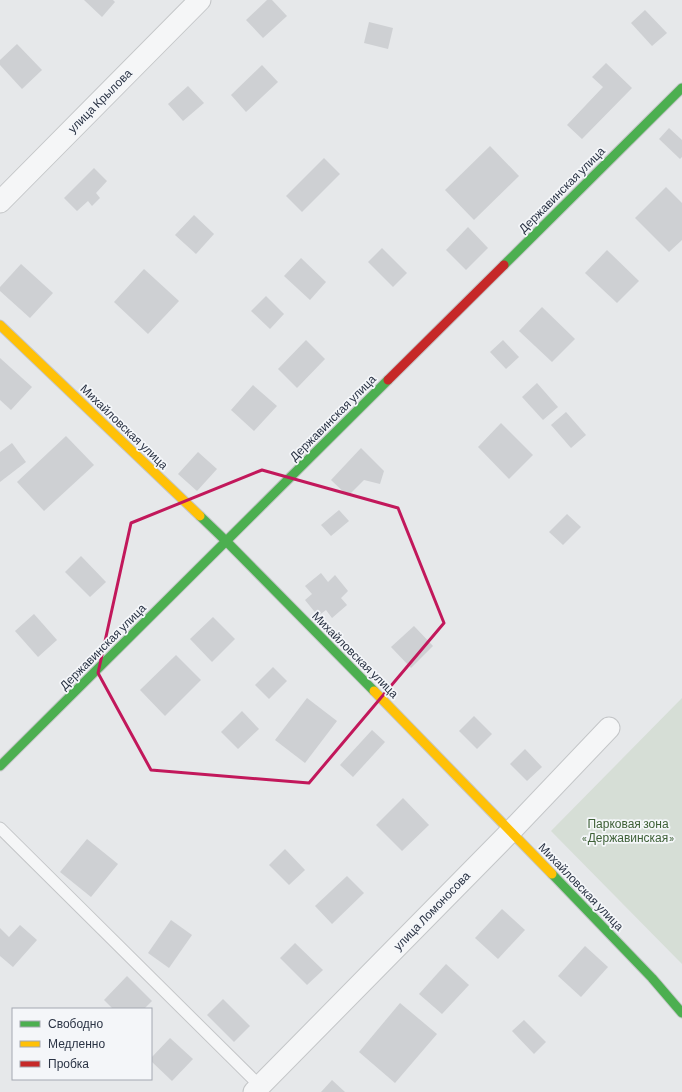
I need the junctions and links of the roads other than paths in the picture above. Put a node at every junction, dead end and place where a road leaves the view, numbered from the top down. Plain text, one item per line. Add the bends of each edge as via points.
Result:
1 (200, 0) edge
2 (682, 88) edge
3 (0, 202) edge
4 (0, 325) edge
5 (226, 541) junction
6 (609, 728) dead end
7 (0, 766) edge
8 (0, 828) edge
9 (511, 831) junction
10 (682, 1013) edge
11 (257, 1089) edge

1 - 3 street, улица Крылова
2 - 5 street, Державинская улица
4 - 5 street, Михайловская улица
5 - 7 street, Державинская улица
5 - 9 street, Михайловская улица
6 - 9 street, улица Ломоносова
8 - 11 lane
9 - 10 street, Михайловская улица via 652,978
9 - 11 street, улица Ломоносова

